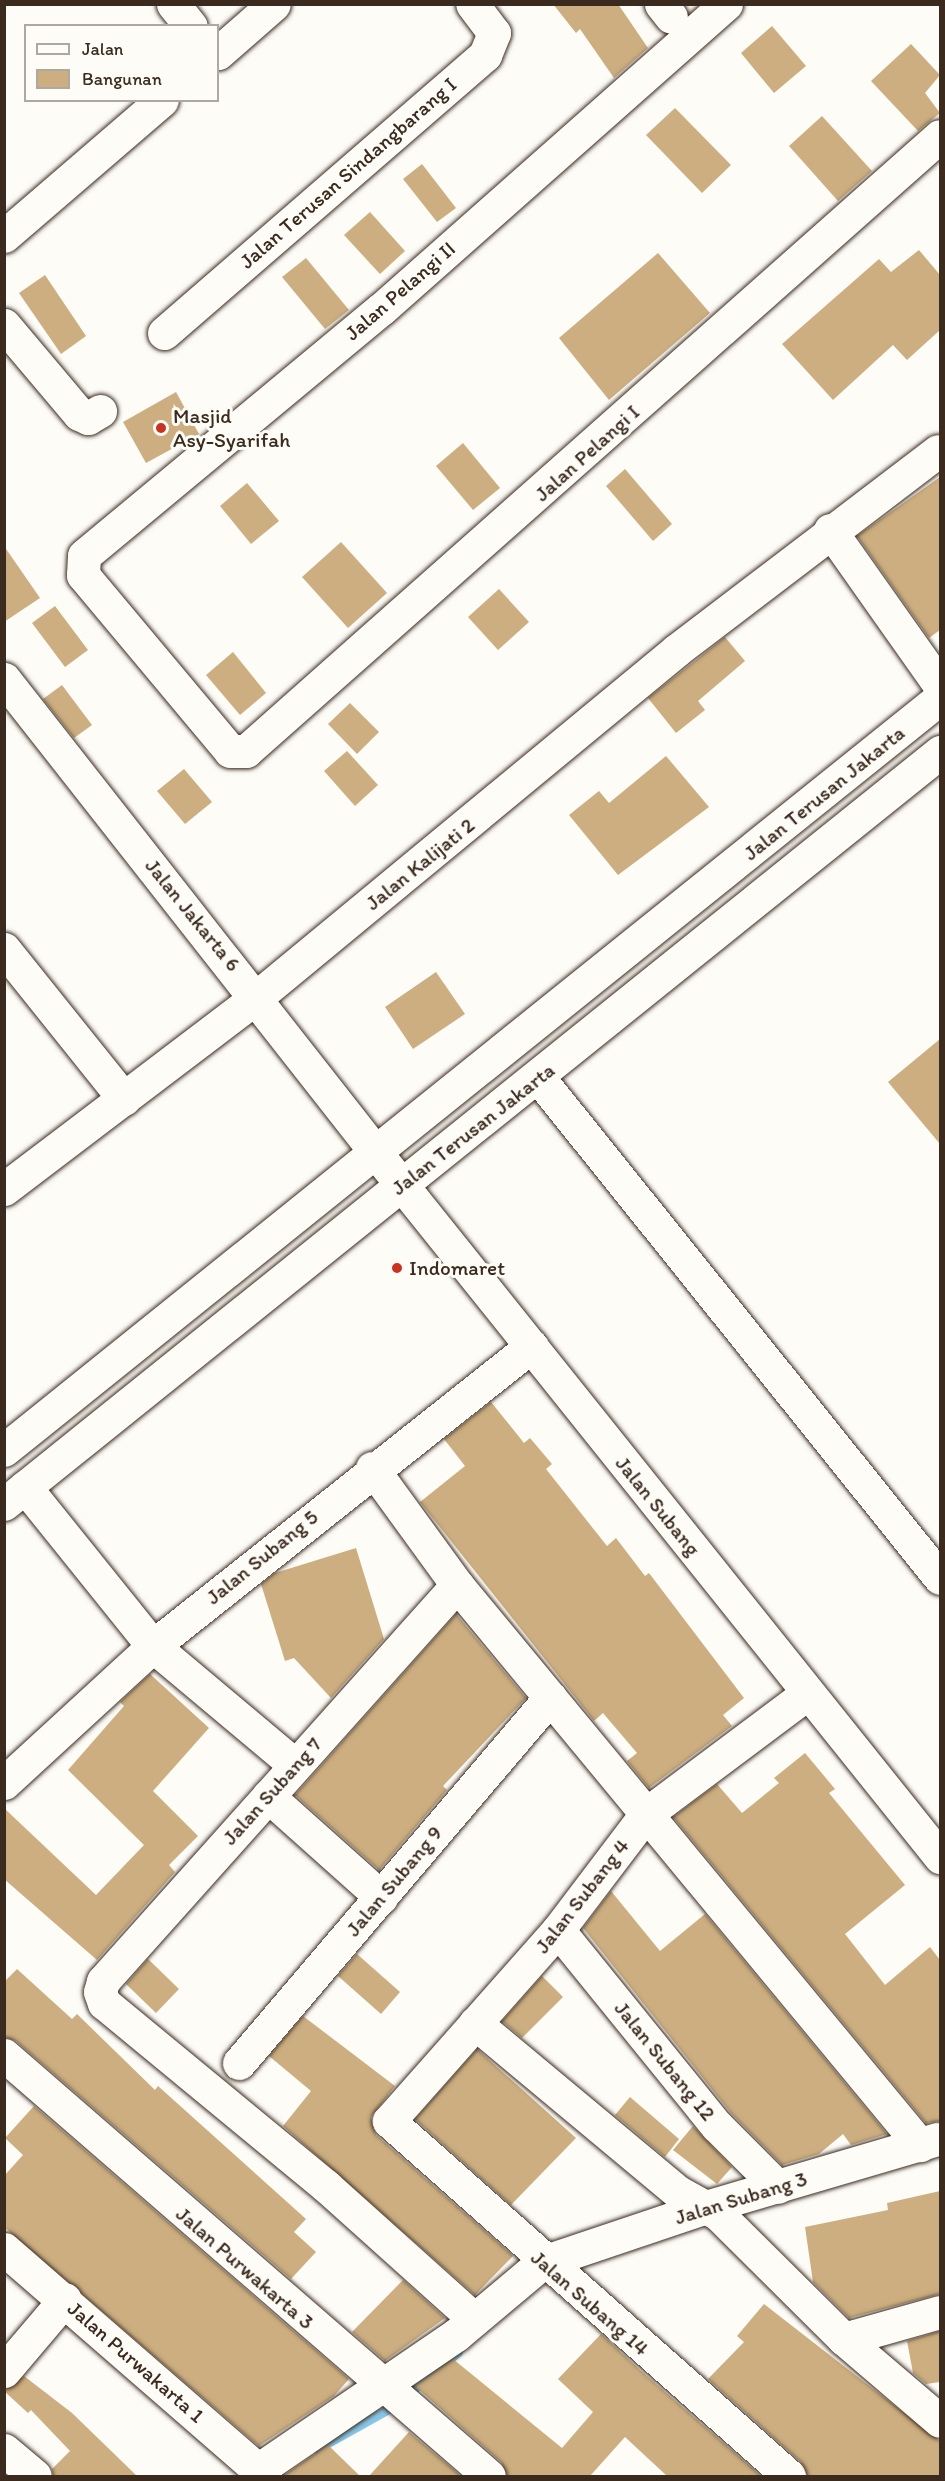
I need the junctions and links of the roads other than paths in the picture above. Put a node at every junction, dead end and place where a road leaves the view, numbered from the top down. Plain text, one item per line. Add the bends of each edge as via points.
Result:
1 (173, 4) edge
2 (274, 4) edge
3 (472, 4) edge
4 (726, 4) edge
5 (189, 24) edge
6 (219, 52) edge
7 (160, 102) edge
8 (940, 136) edge
9 (4, 236) edge
10 (4, 325) edge
11 (164, 333) dead end
12 (100, 411) dead end
13 (938, 451) dead end
14 (830, 530) junction
15 (4, 679) edge
16 (940, 686) edge
17 (940, 699) edge
18 (226, 748) joint
19 (940, 752) edge
20 (4, 949) edge
21 (258, 996) junction
22 (538, 1077) junction
23 (124, 1099) junction
24 (377, 1154) junction
25 (404, 1184) junction
26 (4, 1190) edge
27 (531, 1346) junction
28 (4, 1450) edge
29 (372, 1468) junction
30 (15, 1496) edge
31 (940, 1578) edge
32 (457, 1585) junction
33 (153, 1646) junction
34 (808, 1693) junction
35 (550, 1698) junction
36 (295, 1765) junction
37 (4, 1783) edge
38 (268, 1796) junction
39 (646, 1814) junction
40 (940, 1857) edge
41 (381, 1897) junction
42 (558, 1929) junction
43 (476, 2023) junction
44 (4, 2055) edge
45 (239, 2063) dead end
46 (393, 2128) joint
47 (930, 2141) edge
48 (778, 2187) junction
49 (718, 2215) junction
50 (4, 2249) edge
51 (553, 2270) junction
52 (64, 2299) junction
53 (940, 2312) edge
54 (474, 2319) junction
55 (844, 2339) junction
56 (4, 2371) edge
57 (395, 2395) junction
58 (940, 2421) edge
59 (4, 2450) edge
60 (262, 2474) edge
61 (36, 2476) edge
62 (489, 2476) edge
63 (789, 2476) edge

1 - 5 street
2 - 6 street
3 - 11 street, Jalan Terusan Sindangbarang I via 494,33 485,55
4 - 18 street, Jalan Pelangi II via 381,309 84,556 83,575
7 - 9 street
8 - 18 street, Jalan Pelangi I via 246,751 235,754
10 - 12 street via 79,414 88,418
13 - 14 street, Jalan Kalijati 2
14 - 16 street
14 - 21 street, Jalan Kalijati 2
15 - 21 street, Jalan Jakarta 6
17 - 24 street, Jalan Terusan Jakarta
19 - 22 street, Jalan Terusan Jakarta
20 - 23 street
21 - 23 street, Jalan Kalijati 2
21 - 24 street, Jalan Jakarta 6
22 - 25 street, Jalan Terusan Jakarta
22 - 31 street
23 - 26 street, Jalan Kalijati 2
24 - 25 street, Jalan Subang
24 - 28 street, Jalan Terusan Jakarta
25 - 27 street, Jalan Subang
25 - 30 street, Jalan Terusan Jakarta
27 - 29 street, Jalan Subang 5
27 - 34 street, Jalan Subang
29 - 32 street
29 - 33 street, Jalan Subang 5
30 - 33 street
32 - 35 street
32 - 36 street, Jalan Subang 7
33 - 36 street
33 - 37 street, Jalan Subang 5
34 - 39 street, Jalan Subang 4
34 - 40 street, Jalan Subang
35 - 39 street
35 - 41 street, Jalan Subang 9
36 - 38 street, Jalan Subang 7
38 - 41 street
38 - 54 street, Jalan Subang 7 via 103,1981 104,2002 326,2186
39 - 42 street, Jalan Subang 4
39 - 47 street
41 - 45 street, Jalan Subang 9
42 - 43 street, Jalan Subang 4
42 - 48 street, Jalan Subang 12 via 717,2126
43 - 46 street, Jalan Subang 4 via 390,2115
43 - 49 street via 678,2192
44 - 57 street, Jalan Purwakarta 3
46 - 51 street, Jalan Subang 14
47 - 48 street, Jalan Subang 3
48 - 49 street, Jalan Subang 3
49 - 51 street, Jalan Subang 3
49 - 55 street
50 - 52 street, Jalan Purwakarta 1
51 - 54 street
51 - 63 street, Jalan Subang 14
52 - 56 street
52 - 60 street, Jalan Purwakarta 1
53 - 55 street
54 - 57 street
55 - 58 street
57 - 60 street
57 - 62 street, Jalan Purwakarta 3
59 - 61 street

